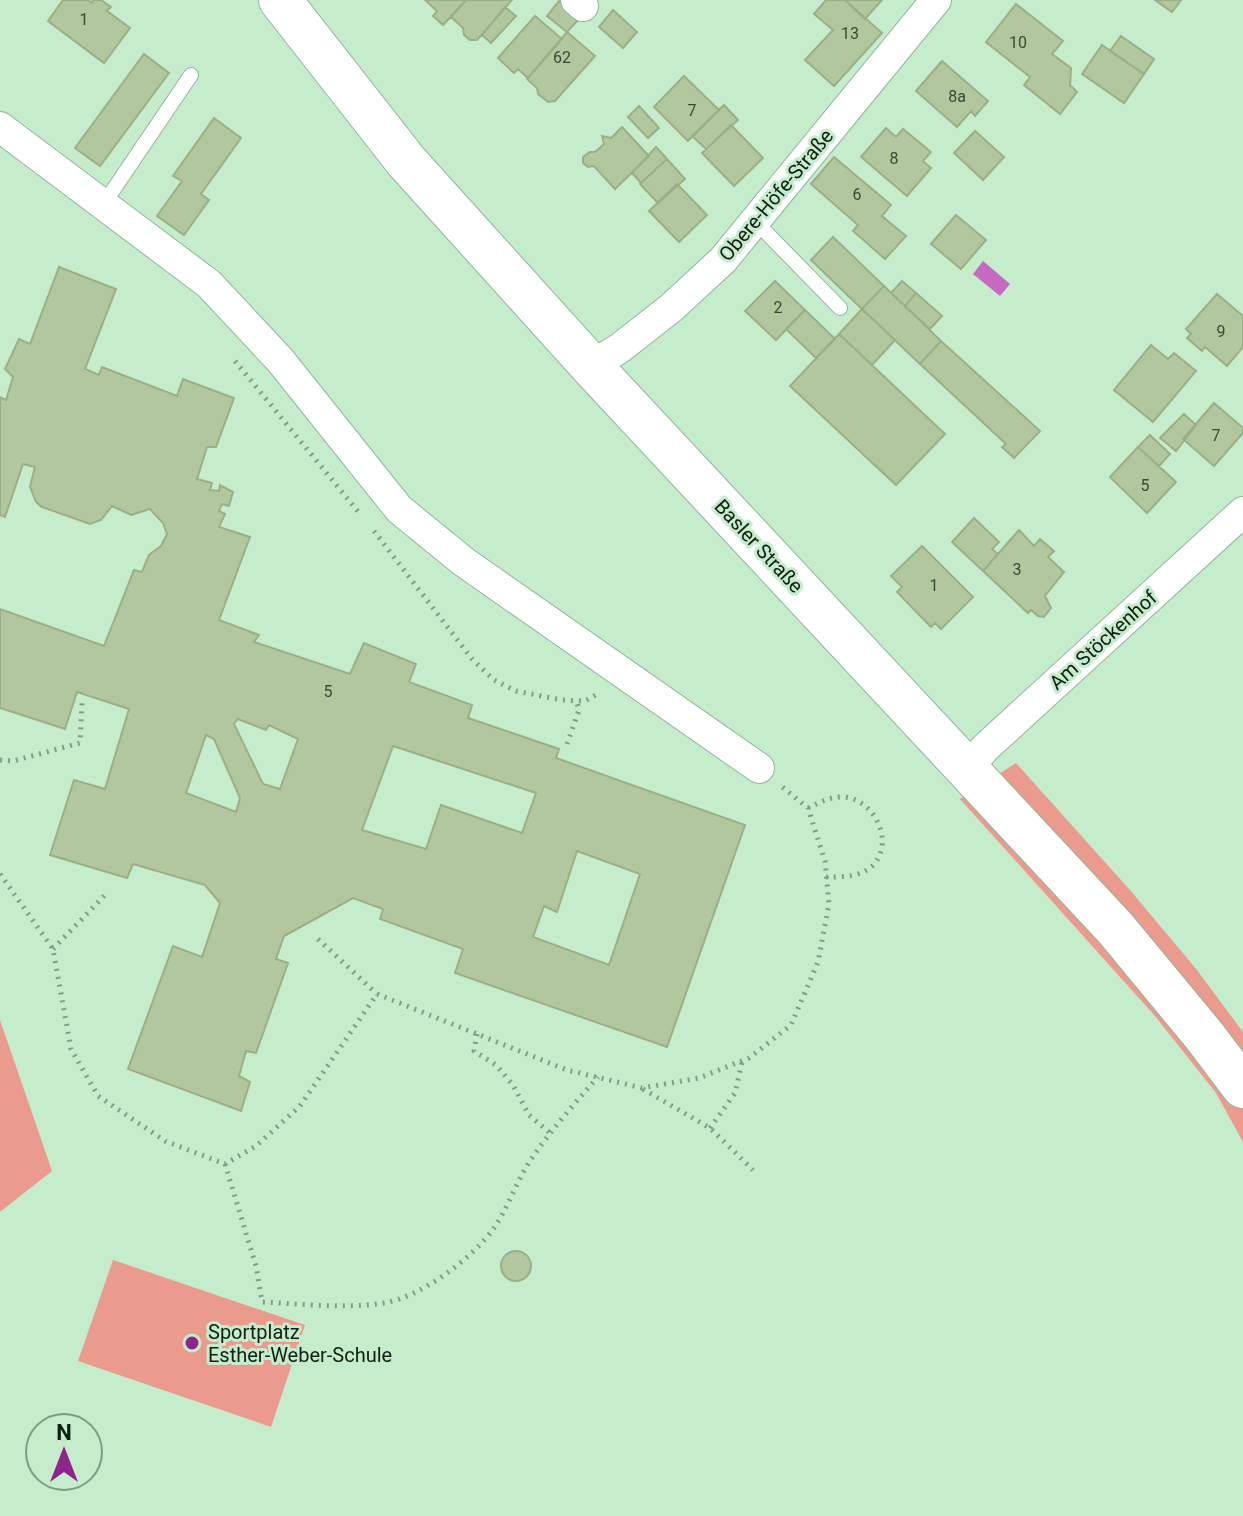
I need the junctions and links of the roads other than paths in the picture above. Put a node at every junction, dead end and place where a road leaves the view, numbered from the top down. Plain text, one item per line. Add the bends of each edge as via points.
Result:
1 (280, 0) edge
2 (936, 0) edge
3 (191, 75) dead end
4 (0, 127) edge
5 (103, 205) junction
6 (755, 221) junction
7 (840, 308) dead end
8 (591, 366) junction
9 (1243, 512) edge
10 (759, 768) road end
11 (966, 770) junction
12 (1243, 1087) edge

1 - 8 street, Basler Straße via 406,161
2 - 6 street, Obere-Höfe-Straße
3 - 5 lane
4 - 5 street
5 - 10 street via 209,284 280,360 399,509 464,562
6 - 7 lane
6 - 8 street, Obere-Höfe-Straße via 723,260 671,308
8 - 11 street, Basler Straße
9 - 11 street, Am Stöckenhof
11 - 12 street, Basler Straße via 1116,929

